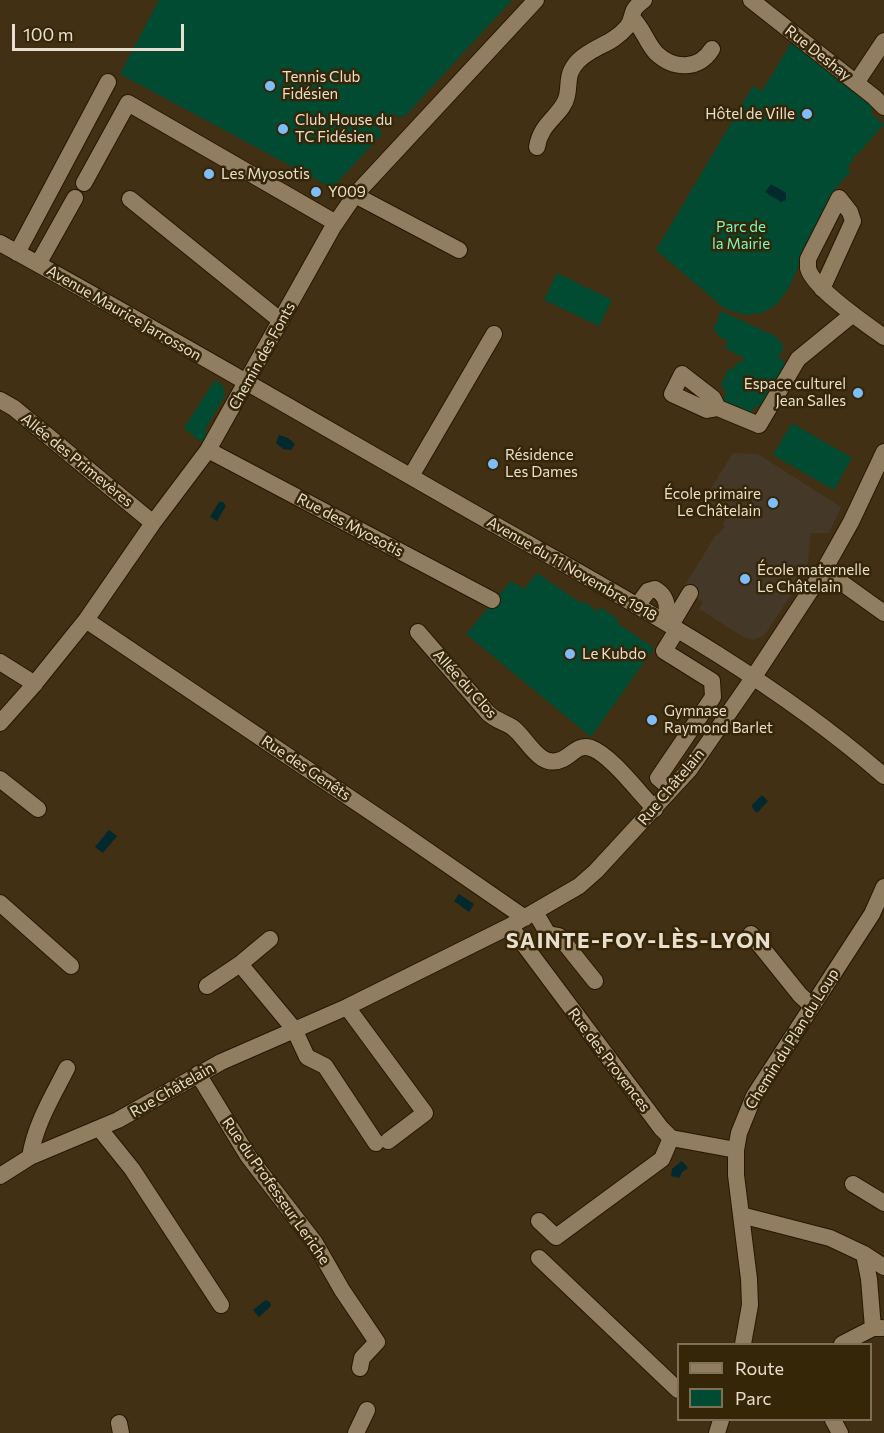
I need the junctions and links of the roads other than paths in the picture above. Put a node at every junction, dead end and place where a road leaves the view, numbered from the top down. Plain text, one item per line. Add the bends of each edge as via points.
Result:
1 (536, 0) edge
2 (644, 0) edge
3 (751, 0) edge
4 (632, 18) junction
5 (884, 41) edge
6 (712, 49) dead end
7 (108, 82) dead end
8 (856, 83) junction
9 (884, 108) edge
10 (537, 147) dead end
11 (84, 183) dead end
12 (355, 195) junction
13 (75, 198) dead end
14 (130, 199) dead end
15 (336, 223) junction
16 (0, 243) edge
17 (459, 250) dead end
18 (17, 253) junction
19 (38, 264) junction
20 (822, 289) dead end
21 (853, 314) junction
22 (281, 321) junction
23 (494, 334) dead end
24 (884, 337) edge
25 (247, 383) junction
26 (0, 400) edge
27 (718, 408) dead end
28 (208, 450) junction
29 (884, 452) edge
30 (411, 476) junction
31 (153, 522) junction
32 (824, 570) junction
33 (690, 593) dead end
34 (492, 600) dead end
35 (637, 606) junction
36 (884, 614) edge
37 (86, 620) junction
38 (674, 624) junction
39 (418, 632) dead end
40 (0, 662) edge
41 (753, 678) junction
42 (35, 684) junction
43 (0, 723) edge
44 (884, 776) edge
45 (0, 779) edge
46 (671, 789) junction
47 (38, 809) dead end
48 (655, 809) junction
49 (884, 887) edge
50 (0, 903) edge
51 (530, 915) junction
52 (0, 916) edge
53 (510, 926) junction
54 (751, 934) dead end
55 (270, 939) dead end
56 (52, 963) dead end
57 (240, 964) junction
58 (71, 966) dead end
59 (595, 981) dead end
60 (207, 986) dead end
61 (812, 1006) junction
62 (347, 1007) junction
63 (294, 1029) junction
64 (67, 1068) dead end
65 (198, 1074) junction
66 (99, 1128) junction
67 (671, 1138) junction
68 (736, 1150) junction
69 (30, 1157) junction
70 (0, 1176) edge
71 (853, 1184) dead end
72 (884, 1203) edge
73 (741, 1215) junction
74 (539, 1221) dead end
75 (864, 1254) junction
76 (539, 1258) dead end
77 (884, 1267) edge
78 (220, 1305) dead end
79 (878, 1328) edge
80 (743, 1343) edge
81 (844, 1343) edge
82 (360, 1368) dead end
83 (677, 1389) edge
84 (368, 1410) dead end
85 (356, 1433) edge

1 - 12 street, Chemin des Fonts
2 - 4 street
3 - 8 street, Rue Deshay
4 - 6 street via 655,52 668,61 690,66 706,58
4 - 10 street via 615,40 590,51 576,63 567,78 567,96 539,135
5 - 8 street
7 - 18 street
8 - 9 street, Rue Deshay
11 - 15 street via 128,103
12 - 15 street, Chemin des Fonts
12 - 17 street
13 - 19 street
14 - 22 street
15 - 22 street, Chemin des Fonts
16 - 18 street, Avenue Maurice Jarrosson
18 - 19 street, Avenue Maurice Jarrosson
19 - 25 street, Avenue Maurice Jarrosson
20 - 21 street
21 - 24 street
21 - 27 street via 798,359 759,425
22 - 25 street, Chemin des Fonts
23 - 30 street
25 - 28 street, Chemin des Fonts
25 - 30 street, Avenue du 11 Novembre 1918
26 - 31 street, Allée des Primevères
28 - 31 street, Chemin des Fonts
28 - 34 street, Rue des Myosotis
29 - 32 street, Rue Châtelain
30 - 35 street, Avenue du 11 Novembre 1918
31 - 37 street, Chemin des Fonts
32 - 36 street
32 - 41 street, Rue Châtelain
33 - 38 street
35 - 38 street, Avenue du 11 Novembre 1918
35 - 38 street via 648,591 655,589 665,598
37 - 42 street, Chemin des Fonts
37 - 51 street, Rue des Genêts
38 - 41 street, Avenue du 11 Novembre 1918
38 - 46 street via 664,651 712,681 713,696 658,778
39 - 48 street, Allée du Clos via 488,713 513,727 542,758 555,761 578,748 591,748 608,758
40 - 42 street
41 - 44 street, Avenue du 11 Novembre 1918
41 - 46 street, Rue Châtelain via 690,769
42 - 43 street, Chemin des Fonts
45 - 47 street
46 - 48 street, Rue Châtelain
48 - 51 street, Rue Châtelain via 596,872
49 - 61 street, Chemin du Plan du Loup via 872,914
50 - 58 street
51 - 53 street, Rue Châtelain
51 - 59 street, Rue des Genêts via 548,934 559,936
52 - 56 street
53 - 62 street, Rue Châtelain
53 - 67 street, Rue des Provences
54 - 61 street
55 - 57 street
57 - 60 street
57 - 63 street
61 - 68 street, Chemin du Plan du Loup via 754,1096
62 - 63 street, Rue Châtelain
62 - 63 street via 425,1113 382,1142 326,1066 307,1057
63 - 65 street, Rue Châtelain
64 - 69 street via 39,1125
65 - 66 street, Rue Châtelain
65 - 82 street, Rue du Professeur Leriche via 248,1155 315,1243 377,1342 362,1358
66 - 69 street, Rue Châtelain
66 - 78 street via 132,1169
67 - 68 street
67 - 74 street via 662,1159 556,1237
68 - 73 street, Chemin du Plan du Loup
69 - 70 street, Rue Châtelain
71 - 72 street
73 - 75 street via 830,1238
73 - 80 street, Chemin du Plan du Loup via 750,1305
75 - 77 street
75 - 79 street
76 - 83 street
79 - 81 street
84 - 85 street

